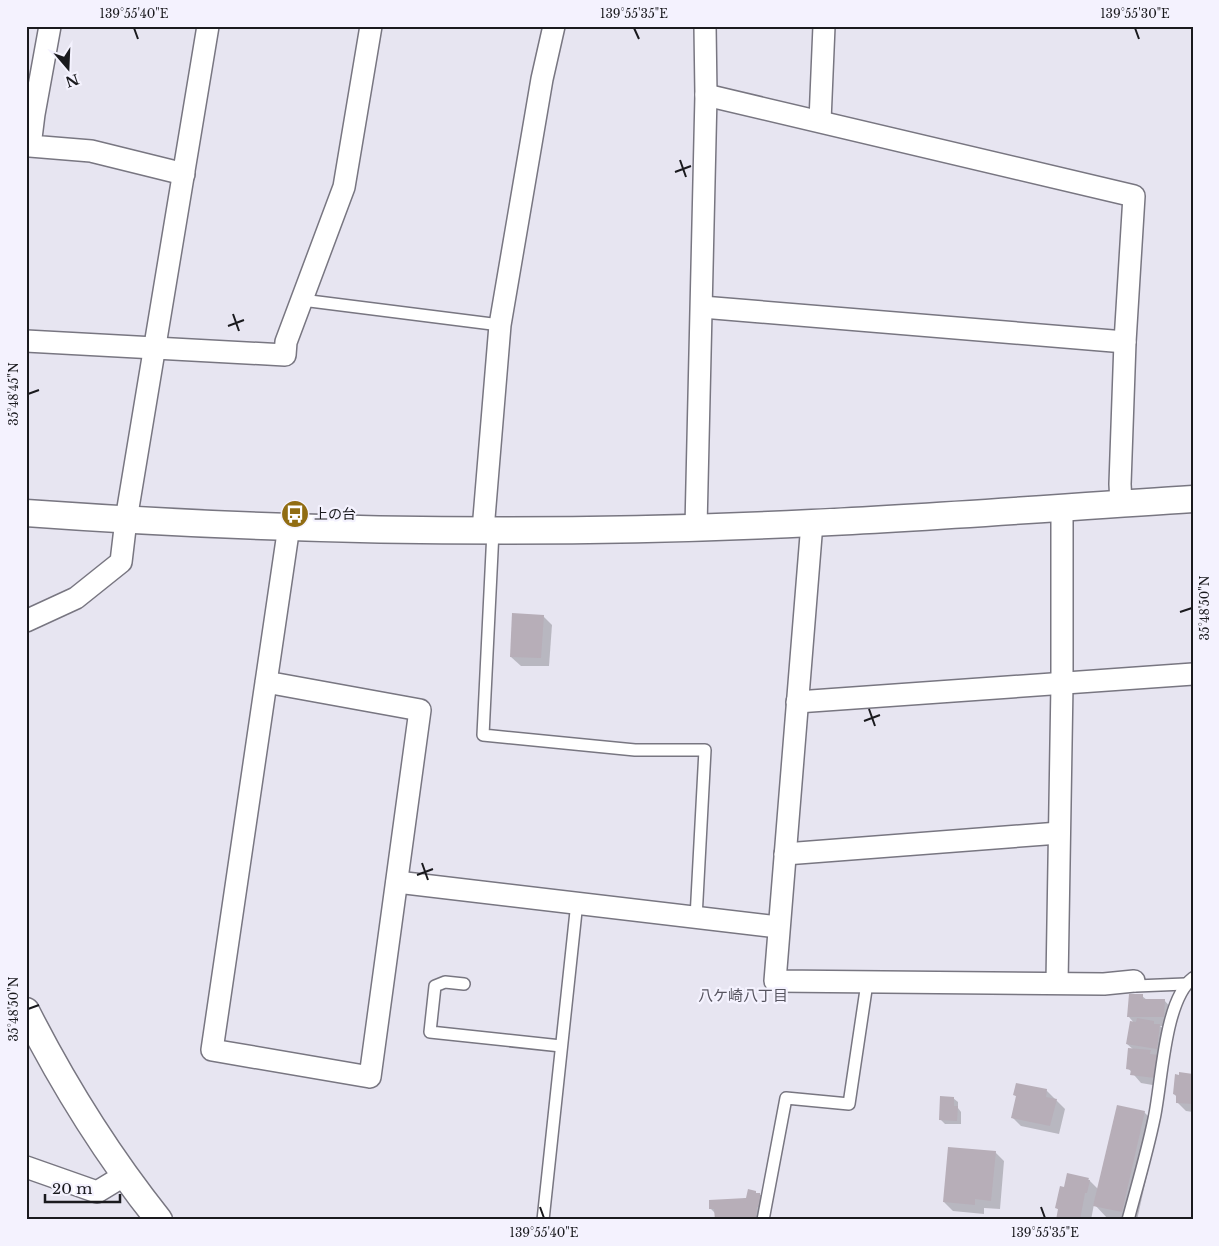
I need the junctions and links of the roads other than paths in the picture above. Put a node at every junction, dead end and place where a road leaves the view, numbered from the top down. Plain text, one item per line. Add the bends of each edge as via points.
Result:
1 (50, 26) edge
2 (208, 26) edge
3 (371, 26) edge
4 (554, 26) edge
5 (705, 26) edge
6 (824, 26) edge
7 (706, 95) junction
8 (820, 122) junction
9 (28, 146) edge
10 (184, 174) junction
11 (302, 300) junction
12 (702, 307) junction
13 (500, 325) junction
14 (26, 341) edge
15 (1125, 342) junction
16 (154, 347) junction
17 (1193, 499) edge
18 (1121, 504) junction
19 (1062, 508) junction
20 (26, 513) edge
21 (126, 520) junction
22 (812, 523) junction
23 (289, 526) junction
24 (696, 527) junction
25 (488, 531) junction
26 (26, 620) edge
27 (1193, 674) edge
28 (266, 682) junction
29 (1062, 684) junction
30 (797, 702) junction
31 (1059, 833) junction
32 (785, 854) junction
33 (396, 882) junction
34 (577, 902) junction
35 (696, 918) junction
36 (778, 927) junction
37 (1134, 981) joint
38 (1189, 981) edge
39 (867, 983) junction
40 (1057, 983) junction
41 (464, 984) dead end
42 (26, 1011) edge
43 (560, 1046) junction
44 (26, 1167) edge
45 (125, 1175) junction
46 (159, 1220) edge
47 (543, 1220) edge
48 (762, 1220) edge
49 (1128, 1220) edge

1 - 9 street
2 - 10 street
3 - 11 street via 344,187
4 - 13 street
5 - 7 street
6 - 8 street
7 - 8 street
7 - 12 street
8 - 15 street via 1134,196
9 - 10 street via 92,151
10 - 16 street
11 - 13 lane
11 - 16 street via 286,342 285,355
12 - 15 street
12 - 24 street
13 - 25 street
14 - 16 street
15 - 18 street
16 - 21 street
17 - 18 street
18 - 19 street
19 - 22 street
19 - 29 street
20 - 21 street
21 - 23 street
21 - 26 street via 121,562 76,598
22 - 24 street
22 - 30 street
23 - 25 street
23 - 28 street
24 - 25 street
25 - 35 lane via 483,734 636,750 706,750
27 - 29 street
28 - 33 street via 420,710
28 - 33 street via 212,1050 370,1077
29 - 30 street
29 - 31 street
30 - 32 street
31 - 32 street
31 - 40 street
32 - 36 street
33 - 34 street
34 - 35 street
34 - 43 lane
35 - 36 street
36 - 39 street via 774,981
37 - 38 lane via 1136,986
37 - 40 street
38 - 49 lane via 1175,1003 1170,1020 1154,1119
39 - 40 street
39 - 48 lane via 849,1104 786,1098
41 - 43 lane via 445,982 436,986 430,1032
42 - 45 street via 65,1081
43 - 47 lane
44 - 45 street via 97,1192
45 - 46 street

